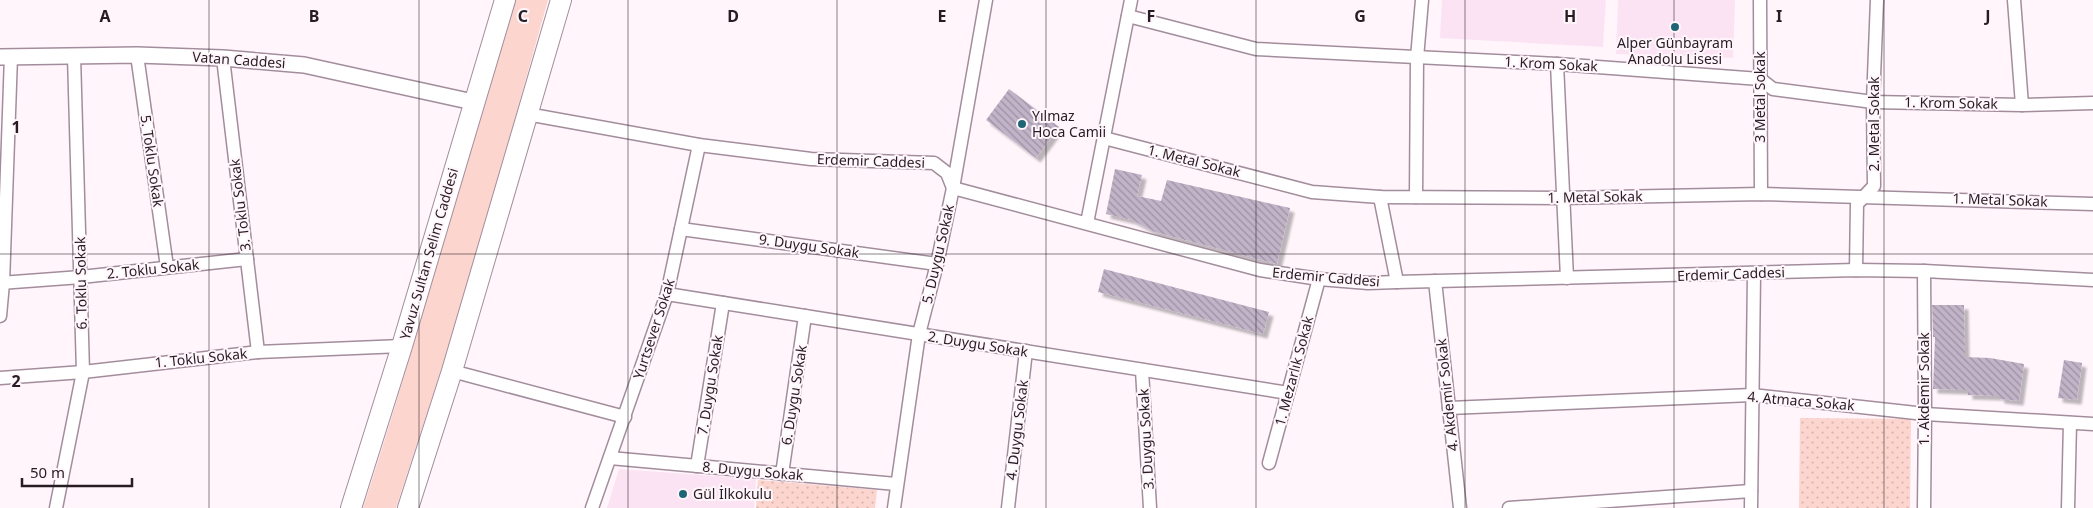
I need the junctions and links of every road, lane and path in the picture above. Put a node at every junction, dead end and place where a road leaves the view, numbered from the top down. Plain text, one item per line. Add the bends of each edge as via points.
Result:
1 (505, 0) edge
2 (561, 0) edge
3 (986, 0) edge
4 (1131, 0) edge
5 (1422, 0) edge
6 (1760, 0) edge
7 (1877, 0) edge
8 (2014, 0) edge
9 (1128, 16) junction
10 (138, 54) junction
11 (74, 56) junction
12 (5, 57) edge
13 (223, 58) junction
14 (1417, 58) junction
15 (1557, 64) junction
16 (1760, 79) junction
17 (473, 102) junction
18 (1873, 102) junction
19 (2093, 103) edge
20 (2022, 105) junction
21 (527, 114) junction
22 (1104, 138) junction
23 (700, 145) junction
24 (953, 188) junction
25 (1760, 194) junction
26 (1865, 196) junction
27 (1380, 197) junction
28 (1416, 197) junction
29 (1562, 198) junction
30 (2093, 204) edge
31 (1087, 223) junction
32 (681, 228) junction
33 (247, 259) junction
34 (937, 264) junction
35 (167, 267) junction
36 (1856, 270) junction
37 (1924, 271) junction
38 (1754, 274) junction
39 (81, 277) junction
40 (1567, 278) junction
41 (1319, 279) junction
42 (2093, 280) edge
43 (1435, 281) junction
44 (1397, 282) junction
45 (2, 283) edge
46 (667, 294) junction
47 (723, 303) junction
48 (0, 316) edge
49 (806, 316) junction
50 (919, 334) junction
51 (402, 346) junction
52 (258, 352) junction
53 (1026, 352) junction
54 (1142, 370) junction
55 (452, 371) junction
56 (83, 372) junction
57 (0, 378) edge
58 (1288, 393) junction
59 (1752, 395) junction
60 (1449, 408) junction
61 (1925, 414) junction
62 (625, 417) junction
63 (2070, 423) junction
64 (2093, 424) edge
65 (610, 458) junction
66 (1269, 463) dead end
67 (697, 466) junction
68 (782, 474) junction
69 (896, 484) junction
70 (1751, 491) junction
71 (56, 508) edge
72 (351, 508) edge
73 (408, 508) edge
74 (592, 508) edge
75 (894, 508) edge
76 (1008, 508) edge
77 (1150, 508) edge
78 (1460, 508) edge
79 (1509, 508) edge
80 (1751, 508) edge
81 (1924, 508) edge
82 (2068, 508) edge

1 - 17 main road, Yavuz Sultan Selim Caddesi
2 - 21 main road
3 - 24 street, 5. Duygu Sokak
4 - 9 street
5 - 14 street
6 - 16 street, 3 Metal Sokak
7 - 18 street, 2. Metal Sokak
8 - 20 street
9 - 14 street, 1. Krom Sokak via 1256,49
9 - 22 street
10 - 11 street, Vatan Caddesi
10 - 13 street, Vatan Caddesi
10 - 35 street, 5. Toklu Sokak
11 - 12 street, Vatan Caddesi
11 - 39 street, 6. Toklu Sokak
12 - 45 street
13 - 17 street, Vatan Caddesi via 304,64
13 - 33 street, 3. Toklu Sokak
14 - 15 street, 1. Krom Sokak
14 - 28 street
15 - 16 street, 1. Krom Sokak
15 - 29 street
16 - 18 street, 1. Krom Sokak via 1773,89
16 - 25 street, 3 Metal Sokak
17 - 51 main road, Yavuz Sultan Selim Caddesi
18 - 20 street, 1. Krom Sokak
18 - 26 street, 2. Metal Sokak via 1874,186
19 - 20 street, 1. Krom Sokak
21 - 23 street, Erdemir Caddesi
21 - 55 main road
22 - 27 street, 1. Metal Sokak via 1312,192
22 - 31 street
23 - 24 street, Erdemir Caddesi via 811,160 934,163 947,173
23 - 32 street, Yurtsever Sokak
24 - 31 street, Erdemir Caddesi
24 - 34 street, 5. Duygu Sokak
25 - 26 street, 1. Metal Sokak
25 - 29 street, 1. Metal Sokak
26 - 30 street, 1. Metal Sokak
26 - 36 street, 2. Metal Sokak via 1857,204
27 - 28 street, 1. Metal Sokak
27 - 44 street
28 - 29 street, 1. Metal Sokak
29 - 40 street
31 - 41 street, Erdemir Caddesi via 1260,270
32 - 34 street, 9. Duygu Sokak
32 - 46 street, Yurtsever Sokak
33 - 35 street, 2. Toklu Sokak
33 - 52 street, 3. Toklu Sokak
34 - 50 street, 5. Duygu Sokak
35 - 39 street, 2. Toklu Sokak
36 - 37 street, Erdemir Caddesi
36 - 38 street, Erdemir Caddesi
37 - 42 street, Erdemir Caddesi
37 - 61 street, 1. Akdemir Sokak
38 - 40 street, Erdemir Caddesi
38 - 59 street
39 - 45 street, 2. Toklu Sokak
39 - 56 street, 6. Toklu Sokak
40 - 43 street, Erdemir Caddesi
41 - 44 street, Erdemir Caddesi
41 - 58 street, 1. Mezarlık Sokak
43 - 44 street, Erdemir Caddesi
43 - 60 street, 4. Akdemir Sokak
45 - 48 street
46 - 47 street, 2. Duygu Sokak
46 - 62 street, Yurtsever Sokak
47 - 49 street, 2. Duygu Sokak
47 - 67 street, 7. Duygu Sokak
49 - 50 street, 2. Duygu Sokak
49 - 68 street, 6. Duygu Sokak
50 - 53 street, 2. Duygu Sokak
50 - 69 street, 5. Duygu Sokak
51 - 52 street, 1. Toklu Sokak
51 - 72 main road, Yavuz Sultan Selim Caddesi
52 - 56 street, 1. Toklu Sokak
53 - 54 street, 2. Duygu Sokak
53 - 76 street, 4. Duygu Sokak
54 - 58 street, 2. Duygu Sokak
54 - 77 street, 3. Duygu Sokak
55 - 62 street
55 - 73 main road
56 - 57 street, 1. Toklu Sokak
56 - 71 street, 6. Toklu Sokak
58 - 66 street, 1. Mezarlık Sokak
59 - 60 street, 4. Atmaca Sokak
59 - 61 street, 4. Atmaca Sokak
59 - 70 street
60 - 78 street, 4. Akdemir Sokak
61 - 63 street, 4. Atmaca Sokak
61 - 81 street, 1. Akdemir Sokak
62 - 65 street, Yurtsever Sokak
63 - 64 street, 4. Atmaca Sokak
63 - 82 street
65 - 67 street, 8. Duygu Sokak
65 - 74 street, Yurtsever Sokak
67 - 68 street, 8. Duygu Sokak
68 - 69 street, 8. Duygu Sokak
69 - 75 street, 5. Duygu Sokak
70 - 79 street
70 - 80 street

